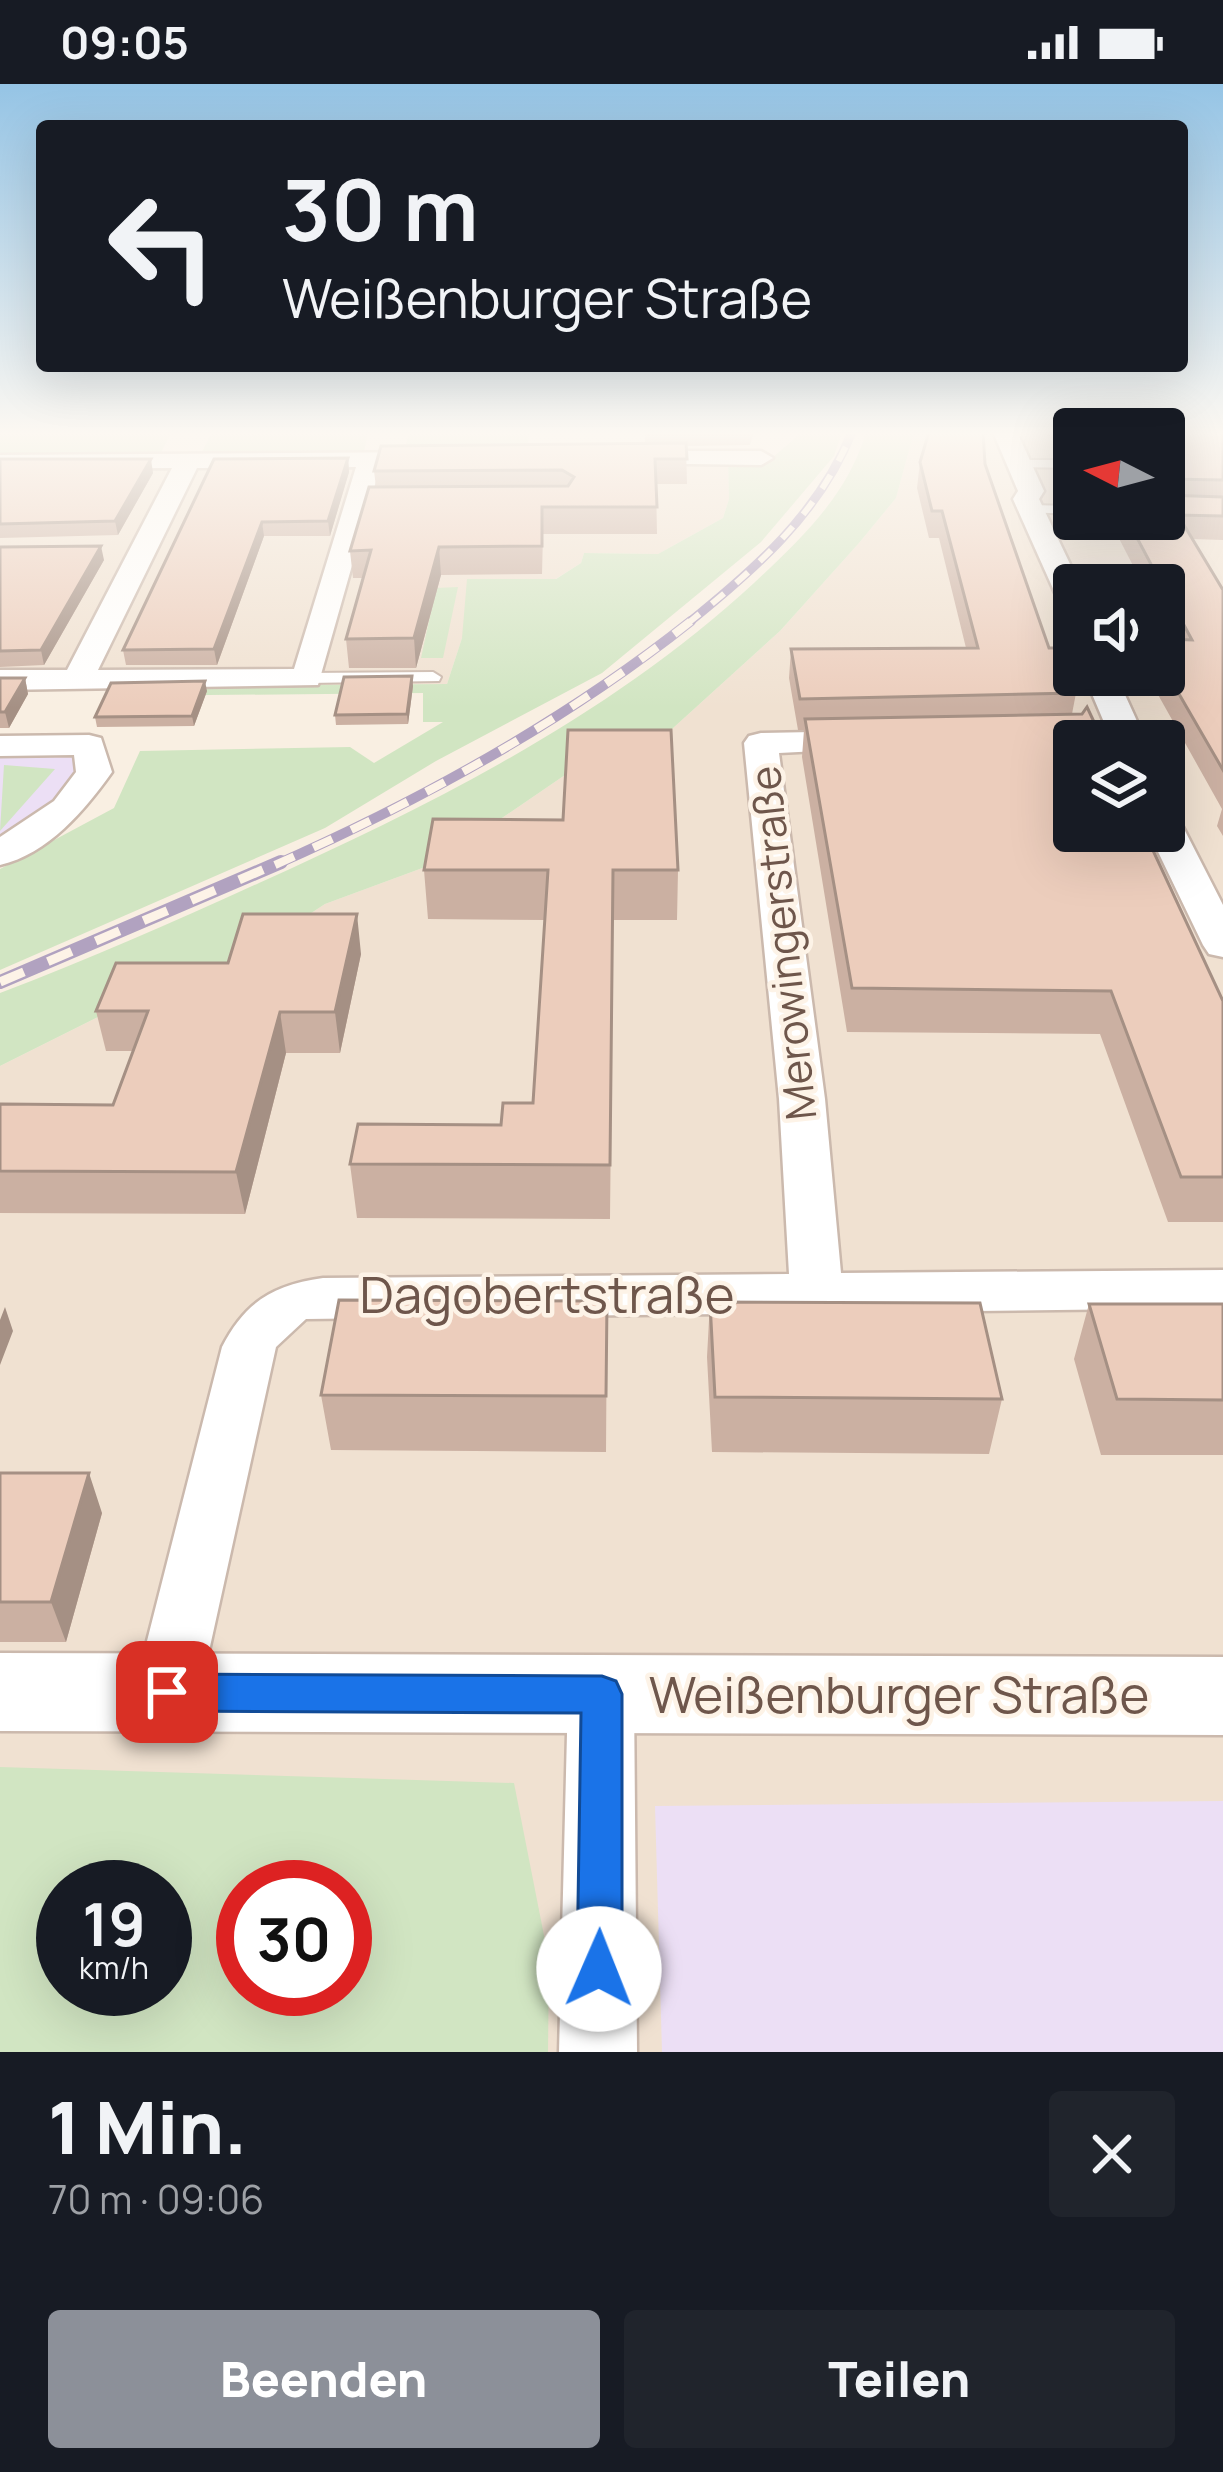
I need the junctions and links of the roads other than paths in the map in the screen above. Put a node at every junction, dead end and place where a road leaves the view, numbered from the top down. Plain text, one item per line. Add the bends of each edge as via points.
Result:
1 (146, 524) edge
2 (361, 524) edge
3 (1037, 524) edge
4 (1056, 564) edge
5 (433, 677) dead end
6 (307, 678) junction
7 (78, 679) junction
8 (0, 680) edge
9 (1009, 738) edge
10 (1053, 738) edge
11 (900, 740) edge
12 (0, 746) edge
13 (1177, 852) edge
14 (0, 854) edge
15 (1223, 944) edge
16 (1223, 1289) edge
17 (816, 1293) junction
18 (0, 1692) edge
19 (167, 1692) junction
20 (602, 1694) junction
21 (1223, 1696) edge
22 (598, 2052) edge

1 - 7 street
2 - 6 street
3 - 4 street
5 - 6 lane
6 - 7 street
7 - 8 street
9 - 10 street
11 - 17 street, Merowingerstraße via 761,743
12 - 14 street via 89,745 94,772 67,809
13 - 15 street
16 - 17 street, Dagobertstraße
17 - 19 street, Dagobertstraße via 323,1297 282,1306 260,1323 249,1347
18 - 19 street, Weißenburger Straße
19 - 20 street, Weißenburger Straße
20 - 21 street, Weißenburger Straße
20 - 22 street

